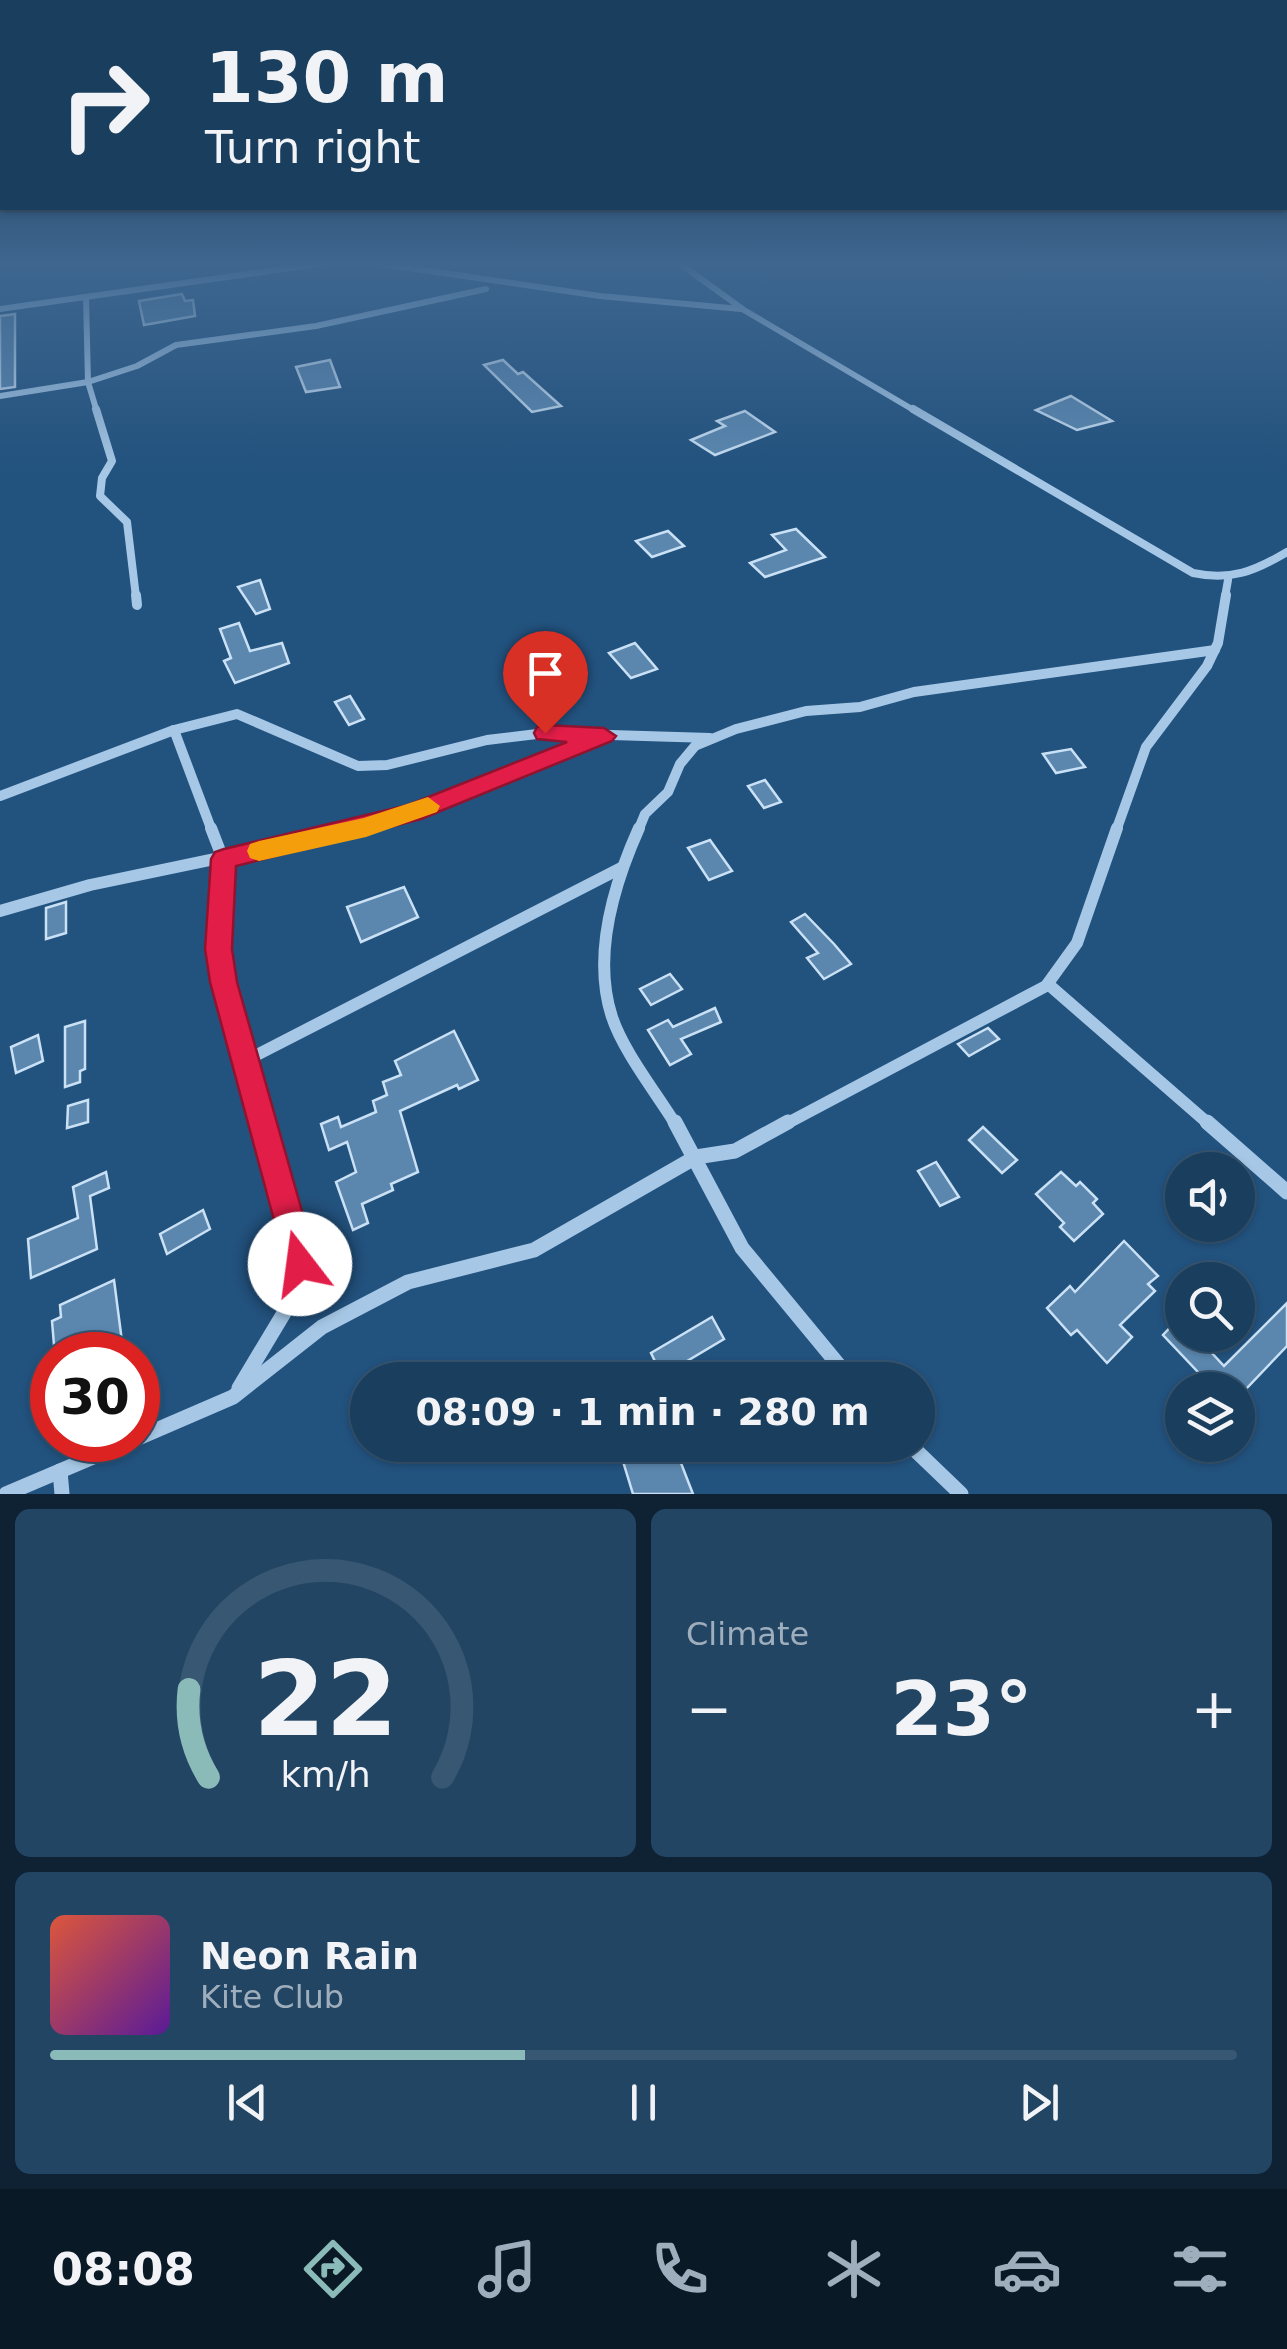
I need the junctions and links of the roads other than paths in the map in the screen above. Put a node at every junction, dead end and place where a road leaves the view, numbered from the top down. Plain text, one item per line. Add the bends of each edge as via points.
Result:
1 (87, 333) edge
2 (266, 333) edge
3 (783, 333) edge
4 (88, 382) junction
5 (0, 396) edge
6 (1287, 552) edge
7 (1228, 580) junction
8 (137, 605) dead end
9 (1215, 650) junction
10 (174, 730) junction
11 (604, 736) junction
12 (712, 738) junction
13 (0, 796) edge
14 (224, 859) junction
15 (621, 868) junction
16 (0, 911) edge
17 (1048, 984) junction
18 (245, 1062) junction
19 (696, 1157) junction
20 (1287, 1192) edge
21 (836, 1362) edge
22 (233, 1397) junction
23 (160, 1428) edge
24 (81, 1462) edge
25 (928, 1462) edge
26 (60, 1471) junction
27 (6, 1494) edge
28 (62, 1494) edge
29 (961, 1494) edge

1 - 4 street
2 - 4 street via 176,345
3 - 7 street via 1193,573
4 - 5 street
4 - 8 street via 112,461 100,496 127,522
6 - 7 street
7 - 9 street
9 - 12 street via 806,710
9 - 17 street via 1146,747 1077,943
10 - 11 street via 237,714 358,766 487,740 545,733
10 - 13 street
10 - 14 street
11 - 12 street
11 - 14 street via 412,813
12 - 15 street via 695,746 668,792 645,814
14 - 16 street via 66,888
14 - 18 street via 219,949
15 - 18 street
15 - 19 street via 600,969 613,1021
17 - 19 street via 1032,999 1000,1009 735,1151
17 - 20 street
18 - 22 street via 300,1264 294,1298
19 - 21 street via 742,1248
19 - 22 street via 534,1250 390,1291 322,1327
22 - 23 street
24 - 26 street
25 - 29 street
26 - 27 street
26 - 28 street

